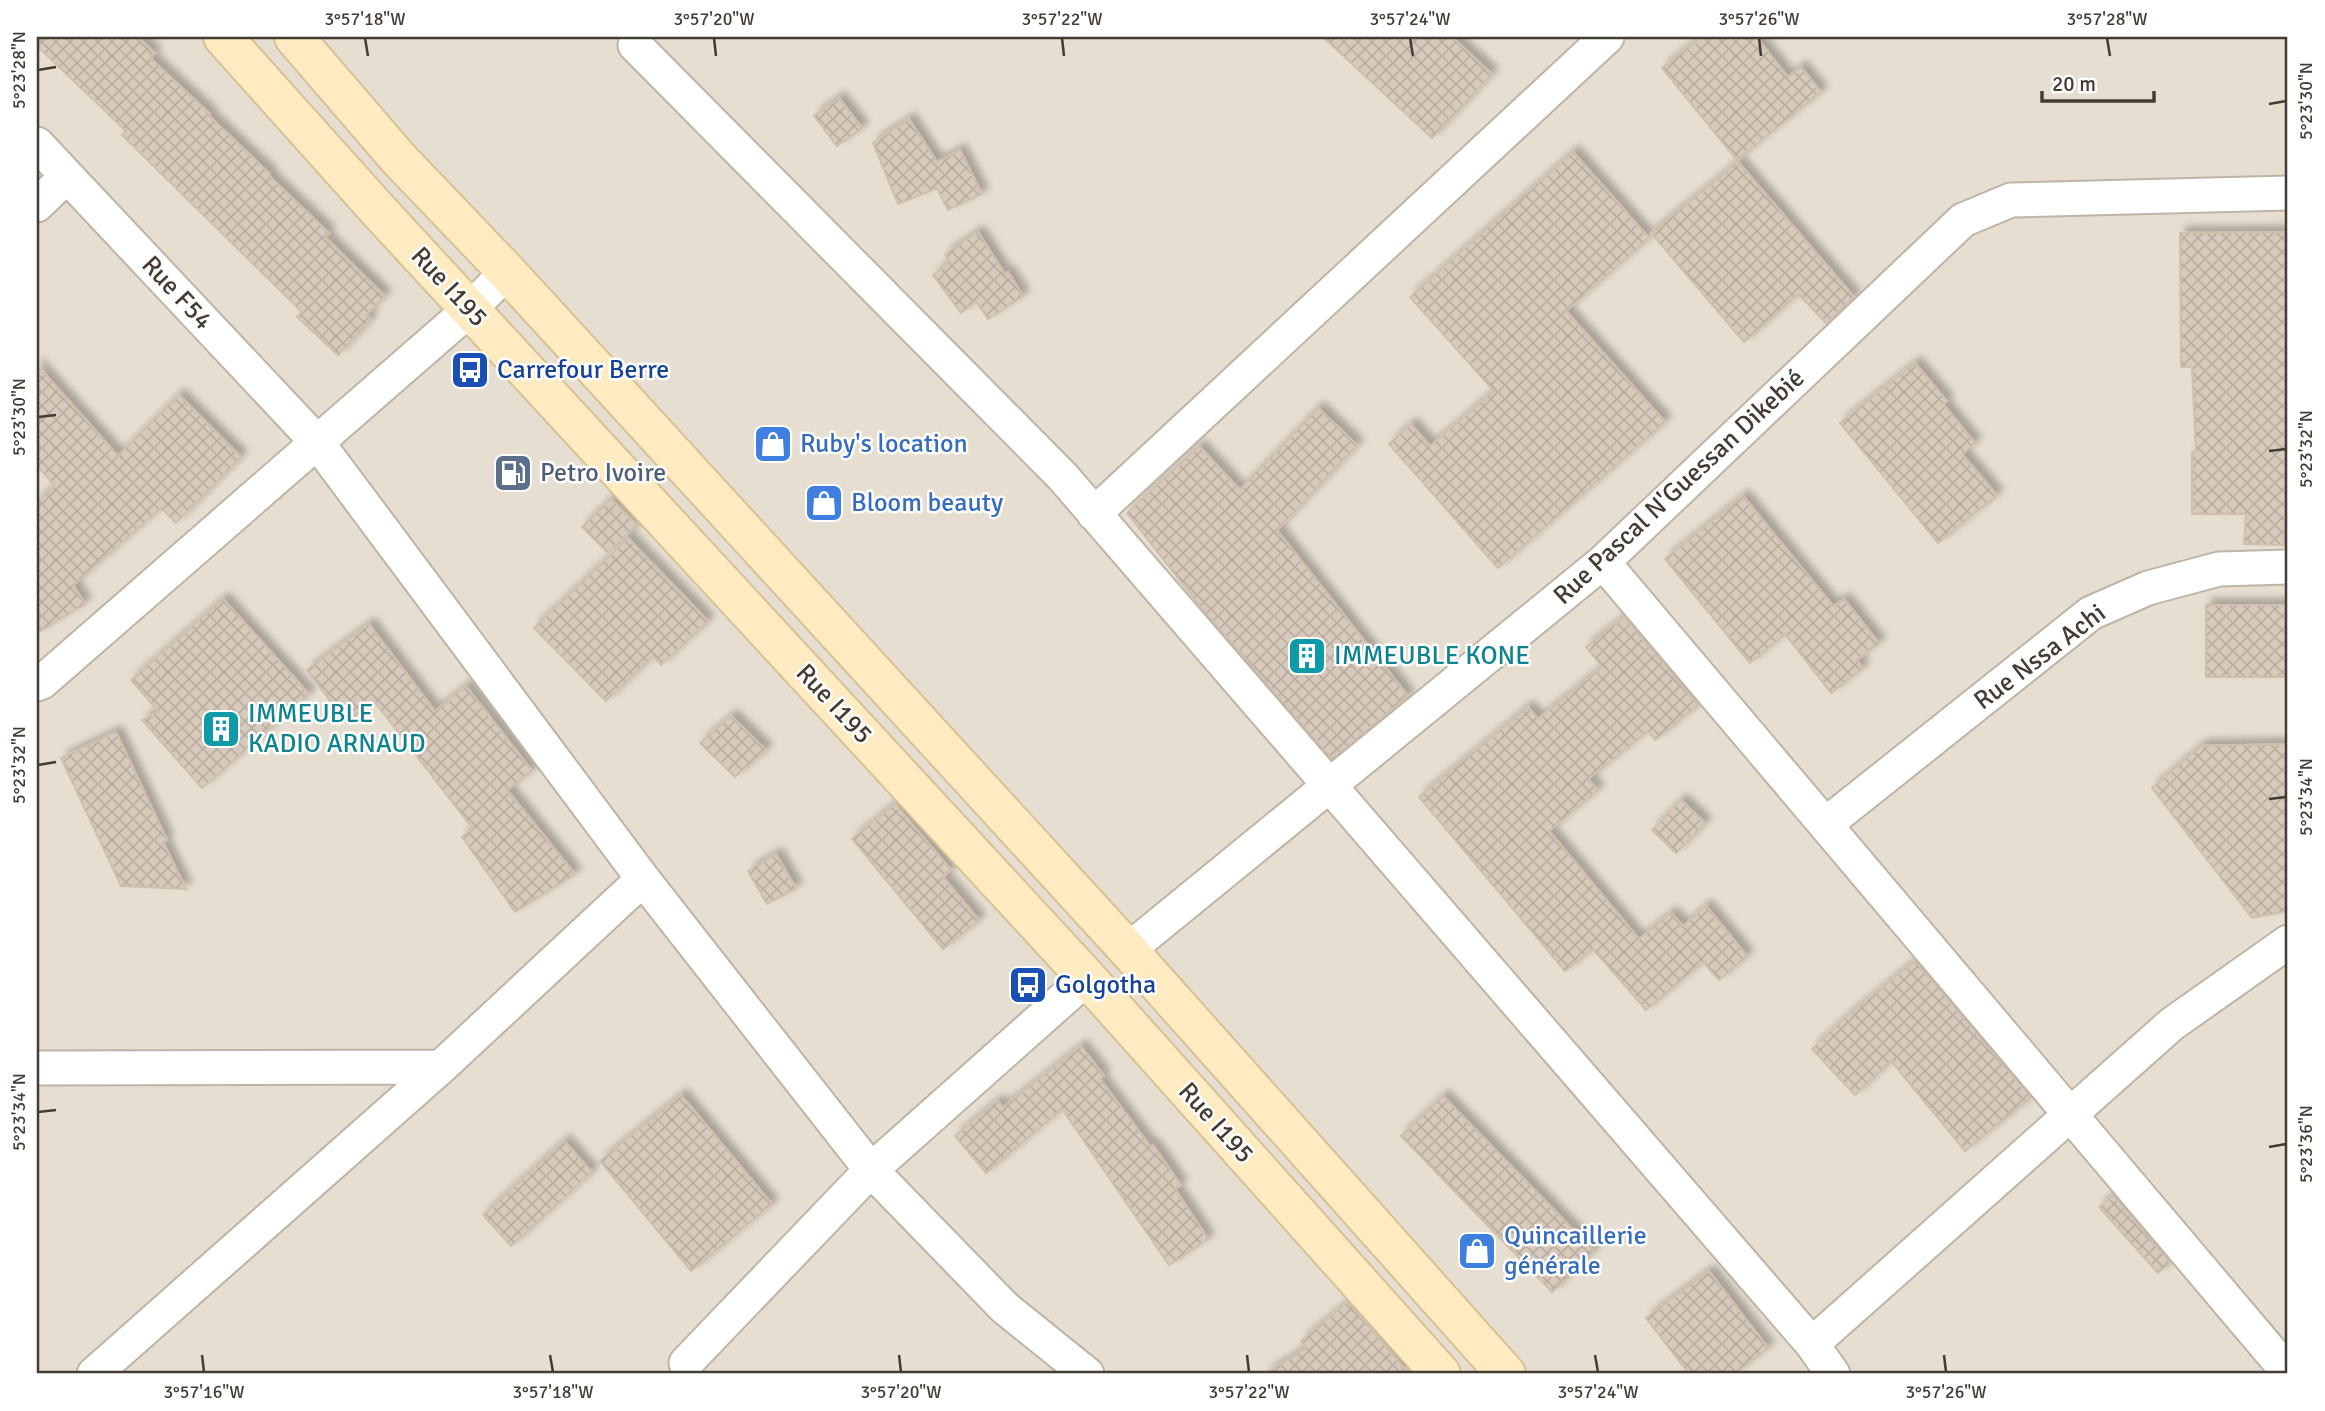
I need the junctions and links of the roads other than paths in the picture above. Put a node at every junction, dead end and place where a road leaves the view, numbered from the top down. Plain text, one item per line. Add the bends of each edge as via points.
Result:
1 (223, 37) edge
2 (294, 37) edge
3 (1607, 37) edge
4 (635, 44) dead end
5 (37, 144) edge
6 (67, 176) junction
7 (2288, 193) edge
8 (37, 205) edge
9 (507, 272) junction
10 (470, 309) junction
11 (317, 442) junction
12 (1094, 514) junction
13 (1603, 562) junction
14 (2288, 567) edge
15 (37, 684) edge
16 (1328, 786) junction
17 (1826, 824) junction
18 (643, 879) junction
19 (2288, 942) edge
20 (1128, 950) junction
21 (1087, 978) junction
22 (441, 1067) junction
23 (37, 1068) edge
24 (2072, 1115) junction
25 (871, 1170) junction
26 (1812, 1344) junction
27 (685, 1363) dead end
28 (2288, 1372) edge
29 (94, 1374) edge
30 (1087, 1374) edge
31 (1441, 1374) edge
32 (1506, 1374) edge
33 (1833, 1374) edge

1 - 10 main road, Rue I195
2 - 9 main road, Rue I195 via 398,158
3 - 12 street
4 - 12 street via 1063,477
5 - 6 street, Rue F54
6 - 8 street
6 - 11 street, Rue F54
7 - 13 street, Rue Pascal N'Guessan Dikebié via 2011,200 1964,219
9 - 10 street
9 - 20 main road, Rue I195
10 - 11 street
10 - 21 main road, Rue I195
11 - 15 street
11 - 18 street, Rue F54
12 - 16 street
13 - 16 street, Rue Pascal N'Guessan Dikebié
13 - 17 street
14 - 17 street, Rue Nssa Achi via 2219,569 2148,588 2091,613
16 - 20 street, Rue Pascal N'Guessan Dikebié
16 - 26 street
17 - 24 street
18 - 22 street
18 - 25 street, Rue F54
19 - 24 street via 2172,1024
20 - 32 main road, Rue I195
21 - 25 street
21 - 31 main road, Rue I195
22 - 23 street
22 - 29 street
24 - 26 street
24 - 28 street
25 - 27 street
25 - 30 street, Rue F54 via 1005,1308
26 - 33 street

